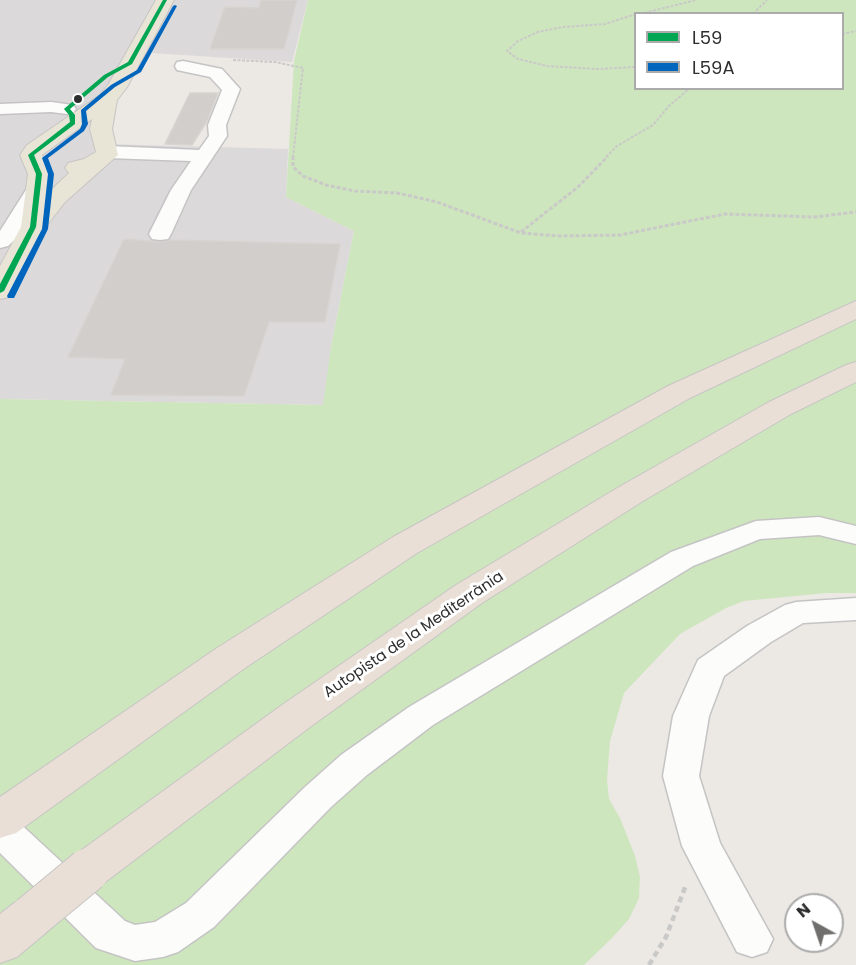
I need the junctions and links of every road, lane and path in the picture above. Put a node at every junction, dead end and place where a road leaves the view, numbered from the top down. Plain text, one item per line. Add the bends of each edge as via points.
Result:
1 (165, 0) edge
2 (696, 0) edge
3 (767, 0) edge
4 (648, 12) edge
5 (755, 12) edge
6 (634, 15) edge
7 (130, 63) junction
8 (183, 66) dead end
9 (634, 67) edge
10 (688, 90) edge
11 (107, 99) junction
12 (6, 114) edge
13 (70, 116) junction
14 (294, 139) dead end
15 (102, 153) junction
16 (205, 156) junction
17 (40, 165) junction
18 (856, 213) edge
19 (33, 227) junction
20 (521, 233) junction
21 (160, 234) dead end
22 (0, 241) edge
23 (0, 291) edge
24 (856, 309) edge
25 (856, 371) edge
26 (856, 535) edge
27 (856, 609) edge
28 (9, 816) edge
29 (701, 846) junction
30 (15, 929) edge
31 (752, 939) dead end
32 (649, 965) edge

1 - 7 main road
2 - 4 path
3 - 5 path
6 - 9 path via 604,24 538,32 507,51 518,59 547,66
7 - 11 main road
7 - 13 main road via 106,76
8 - 16 street via 216,73 231,89 217,125 218,136
10 - 20 path via 653,125 617,146 578,187
11 - 13 main road
11 - 15 main road via 101,129
12 - 13 street via 51,107
13 - 17 main road
14 - 20 path via 293,167 303,176 355,191 397,193 436,202
15 - 16 street
15 - 17 main road via 62,169
15 - 19 main road
16 - 21 street via 181,189
17 - 19 main road
17 - 22 street via 13,231
18 - 20 path via 815,217 725,214 620,234
19 - 23 main road
24 - 28 highway via 679,392 405,545 231,658
25 - 30 highway, Autopista de la Mediterrània, bridge via 780,408 469,594 296,716
26 - 28 street via 819,526 756,530 682,559 421,716 354,765 200,915 163,939 135,943 111,935
27 - 29 street via 796,613 711,669 691,716 681,776
29 - 31 street
29 - 32 path via 666,937

